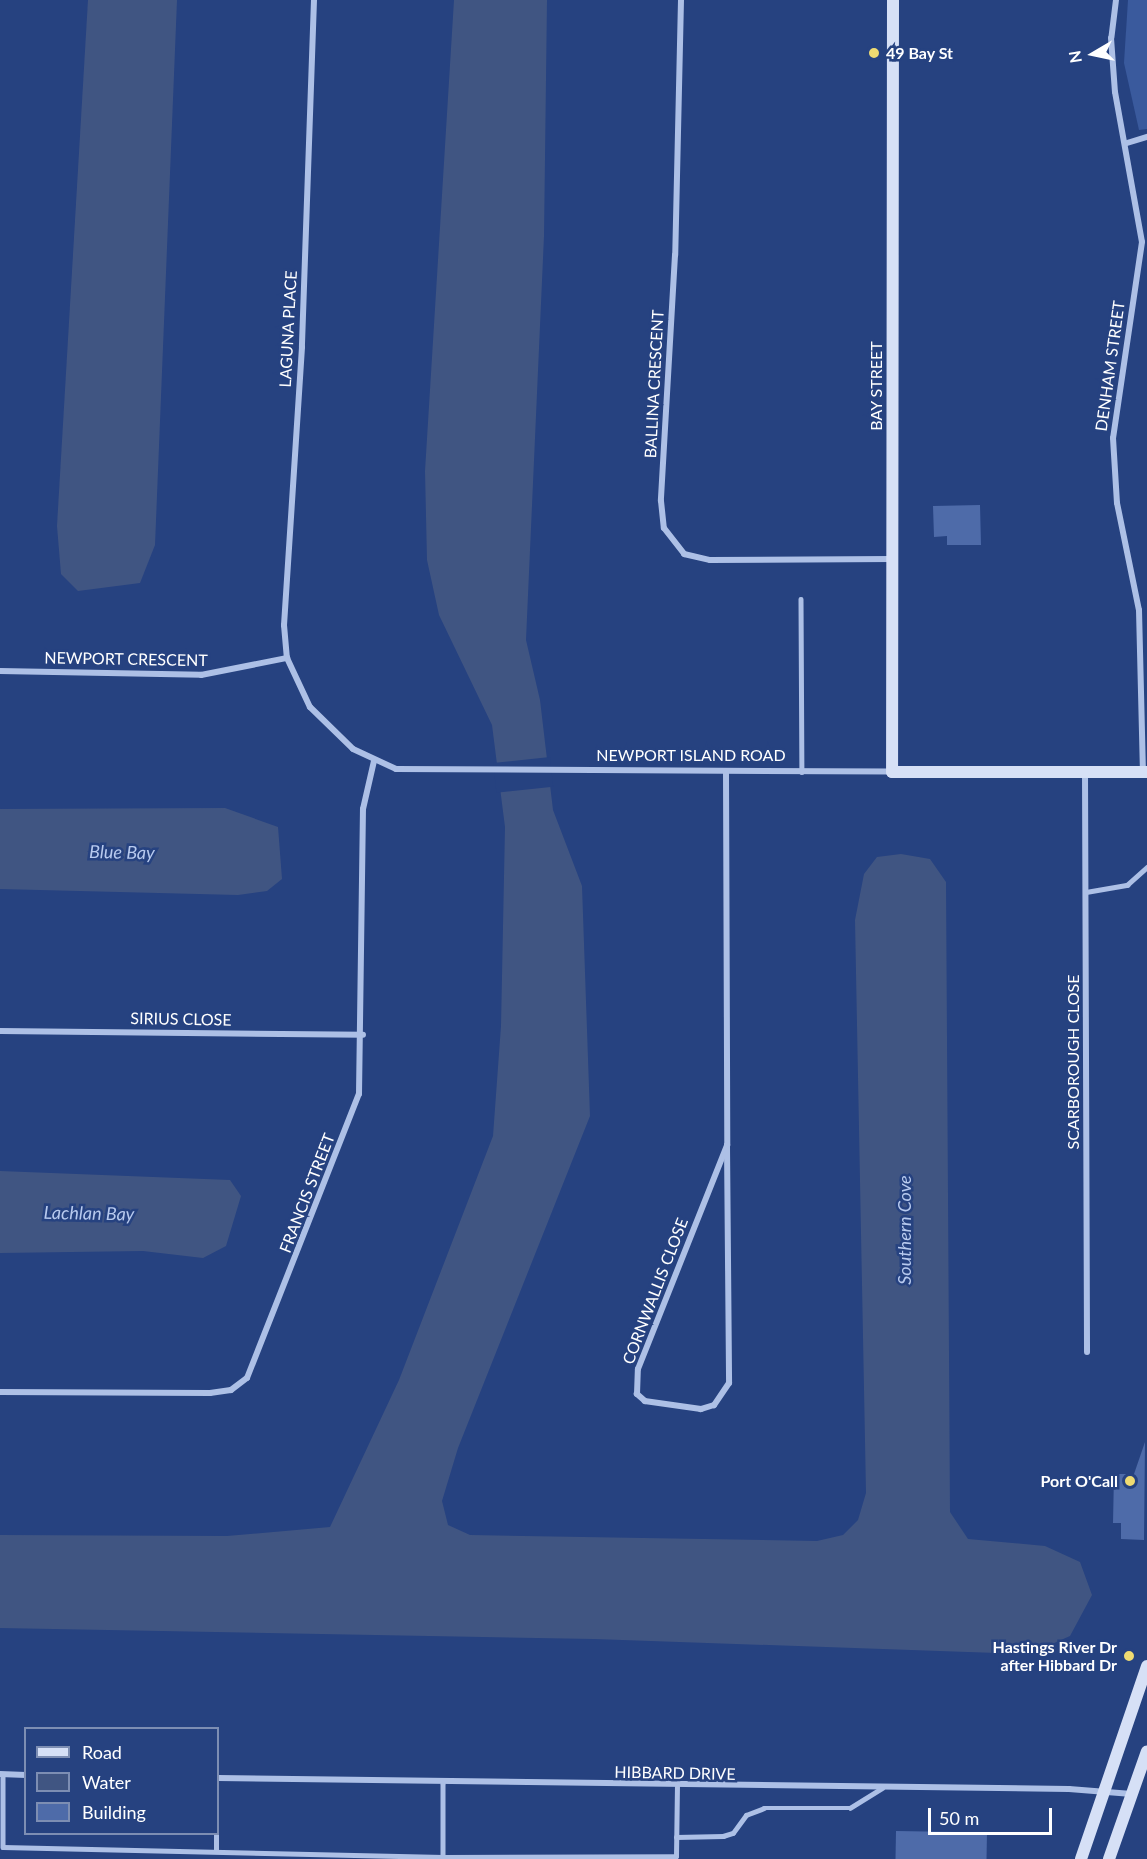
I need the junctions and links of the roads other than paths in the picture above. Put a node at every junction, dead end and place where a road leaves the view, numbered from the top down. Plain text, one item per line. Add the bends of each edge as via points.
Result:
1 (314, 0) edge
2 (681, 0) edge
3 (893, 0) edge
4 (1116, 0) edge
5 (1147, 137) edge
6 (1127, 142) junction
7 (892, 559) junction
8 (801, 598) dead end
9 (287, 658) junction
10 (0, 671) edge
11 (374, 761) junction
12 (726, 772) junction
13 (802, 772) junction
14 (892, 772) junction
15 (1085, 772) junction
16 (1145, 772) edge
17 (1147, 867) edge
18 (1086, 892) junction
19 (0, 1031) edge
20 (363, 1035) junction
21 (726, 1145) junction
22 (1087, 1352) dead end
23 (0, 1392) edge
24 (1147, 1666) edge
25 (1147, 1751) edge
26 (2, 1774) edge
27 (24, 1775) edge
28 (219, 1778) edge
29 (443, 1784) junction
30 (677, 1787) junction
31 (882, 1788) junction
32 (1104, 1791) junction
33 (1132, 1794) junction
34 (216, 1835) edge
35 (676, 1837) junction
36 (216, 1850) junction
37 (444, 1857) junction
38 (676, 1857) edge
39 (1081, 1859) edge
40 (1109, 1859) edge

1 - 9 street, LAGUNA PLACE via 302,347 284,625
2 - 7 street, BALLINA CRESCENT via 675,255 661,501 664,528 684,554 710,560
3 - 7 street, BAY STREET
4 - 6 street, DENHAM STREET via 1111,38 1115,92
5 - 6 street
6 - 16 street, DENHAM STREET via 1142,242 1113,438 1117,503 1138,610
7 - 14 street, BAY STREET
8 - 13 lane
9 - 10 street, NEWPORT CRESCENT via 201,675
9 - 11 street, NEWPORT ISLAND ROAD via 310,707 328,728
11 - 12 street, NEWPORT ISLAND ROAD via 405,770
11 - 20 street, FRANCIS STREET via 363,809
12 - 13 street, NEWPORT ISLAND ROAD
12 - 21 street, CORNWALLIS CLOSE
13 - 14 street, NEWPORT ISLAND ROAD
14 - 15 street, NEWPORT ISLAND ROAD
15 - 16 street, NEWPORT ISLAND ROAD
15 - 18 street, SCARBOROUGH CLOSE
17 - 18 lane via 1127,885
18 - 22 street, SCARBOROUGH CLOSE
19 - 20 street, SIRIUS CLOSE
20 - 23 street, FRANCIS STREET via 362,1079 355,1109 247,1378 231,1390 210,1393
21 - 21 street, CORNWALLIS CLOSE via 729,1383 714,1405 701,1409 645,1401 637,1394 638,1369
24 - 32 street
25 - 33 street
26 - 27 street
26 - 36 lane via 3,1847
28 - 29 street, HIBBARD DRIVE
29 - 30 street, HIBBARD DRIVE
29 - 37 lane
30 - 31 street, HIBBARD DRIVE
30 - 35 lane
31 - 32 street, HIBBARD DRIVE
31 - 35 lane via 850,1808 764,1808 746,1815 733,1833
32 - 33 street, HIBBARD DRIVE
32 - 39 street
33 - 40 street
34 - 36 lane
35 - 38 lane
36 - 37 lane
37 - 38 lane

